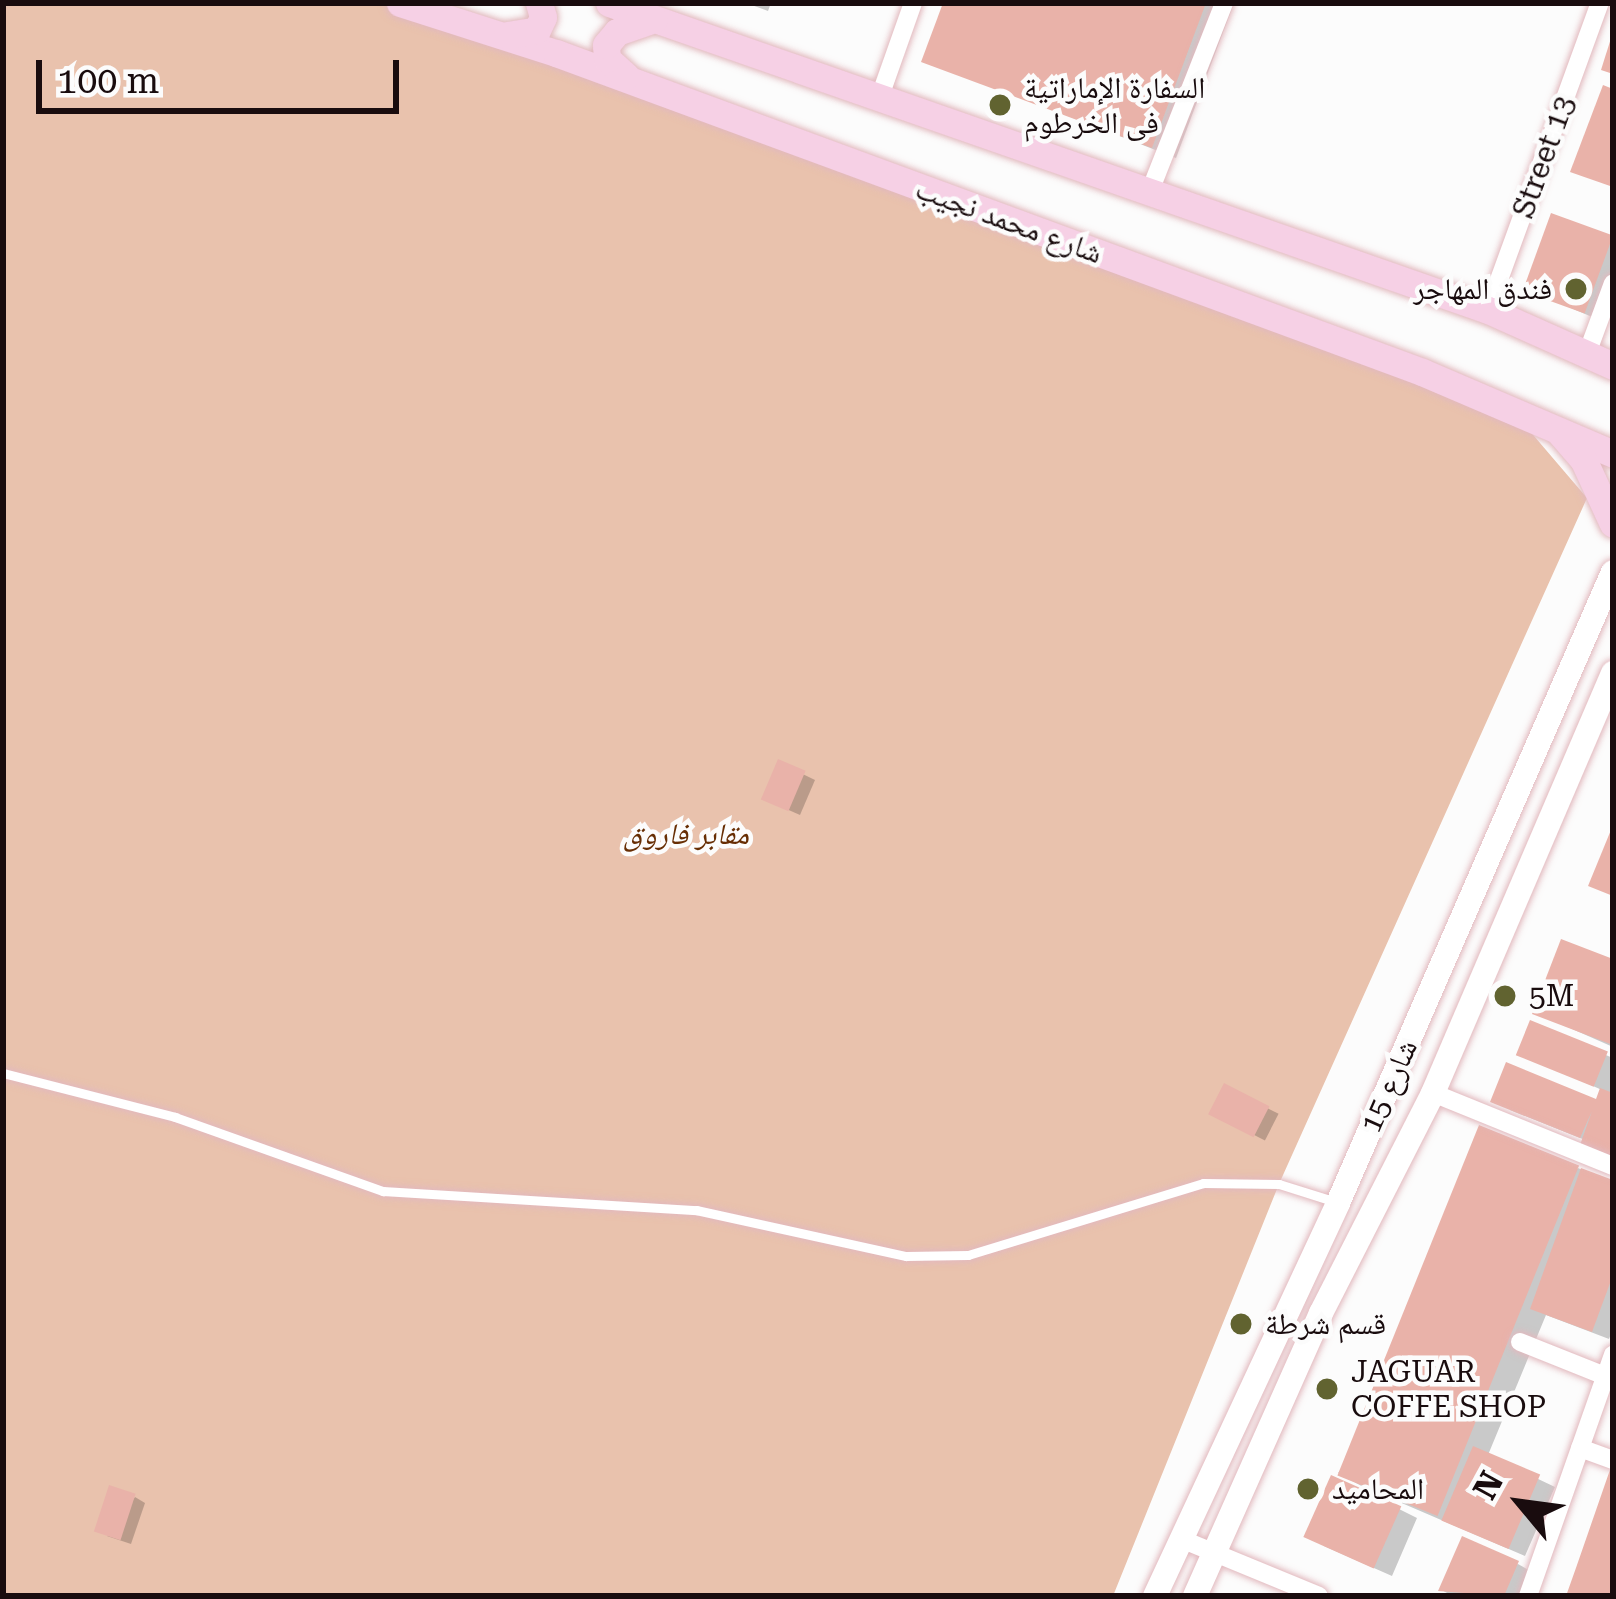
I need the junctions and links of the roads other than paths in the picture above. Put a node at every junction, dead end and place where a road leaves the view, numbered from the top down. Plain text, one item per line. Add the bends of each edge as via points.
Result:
1 (400, 3) edge
2 (539, 3) edge
3 (609, 3) edge
4 (913, 3) edge
5 (1224, 3) edge
6 (1600, 3) edge
7 (654, 19) junction
8 (502, 35) junction
9 (642, 84) junction
10 (879, 99) junction
11 (1150, 191) junction
12 (1613, 283) edge
13 (1488, 310) junction
14 (1606, 363) edge
15 (1553, 426) junction
16 (1613, 454) edge
17 (1613, 524) edge
18 (1613, 572) edge
19 (1613, 673) edge
20 (3, 1073) edge
21 (1432, 1093) junction
22 (1613, 1166) edge
23 (1338, 1203) junction
24 (1520, 1342) dead end
25 (1613, 1355) edge
26 (1605, 1376) junction
27 (1580, 1448) junction
28 (1613, 1460) edge
29 (1181, 1539) junction
30 (1214, 1553) junction
31 (1155, 1596) edge
32 (1195, 1596) edge
33 (1319, 1596) edge
34 (1528, 1596) edge

1 - 8 main road, شارع محمد نجيب
2 - 8 main road via 537,30
3 - 7 main road
4 - 10 street
5 - 11 street
6 - 13 street, Street 13
7 - 9 main road via 617,32 604,53
7 - 10 main road
8 - 9 main road, شارع محمد نجيب
9 - 15 main road, شارع محمد نجيب
10 - 11 main road
11 - 13 main road
12 - 14 street
13 - 14 main road
15 - 16 main road, شارع محمد نجيب
15 - 17 main road via 1584,461
18 - 23 street, شارع 15
19 - 21 street, شارع 15
20 - 23 lane via 176,1117 383,1191 696,1210 906,1256 968,1255 1203,1183 1279,1184
21 - 22 street
21 - 30 street, شارع 15 via 1330,1294
23 - 29 street, شارع 15
24 - 26 street
25 - 26 street
26 - 27 street
27 - 28 street
27 - 34 street
29 - 30 street
29 - 31 street, شارع 15
30 - 32 street, شارع 15
30 - 33 street

